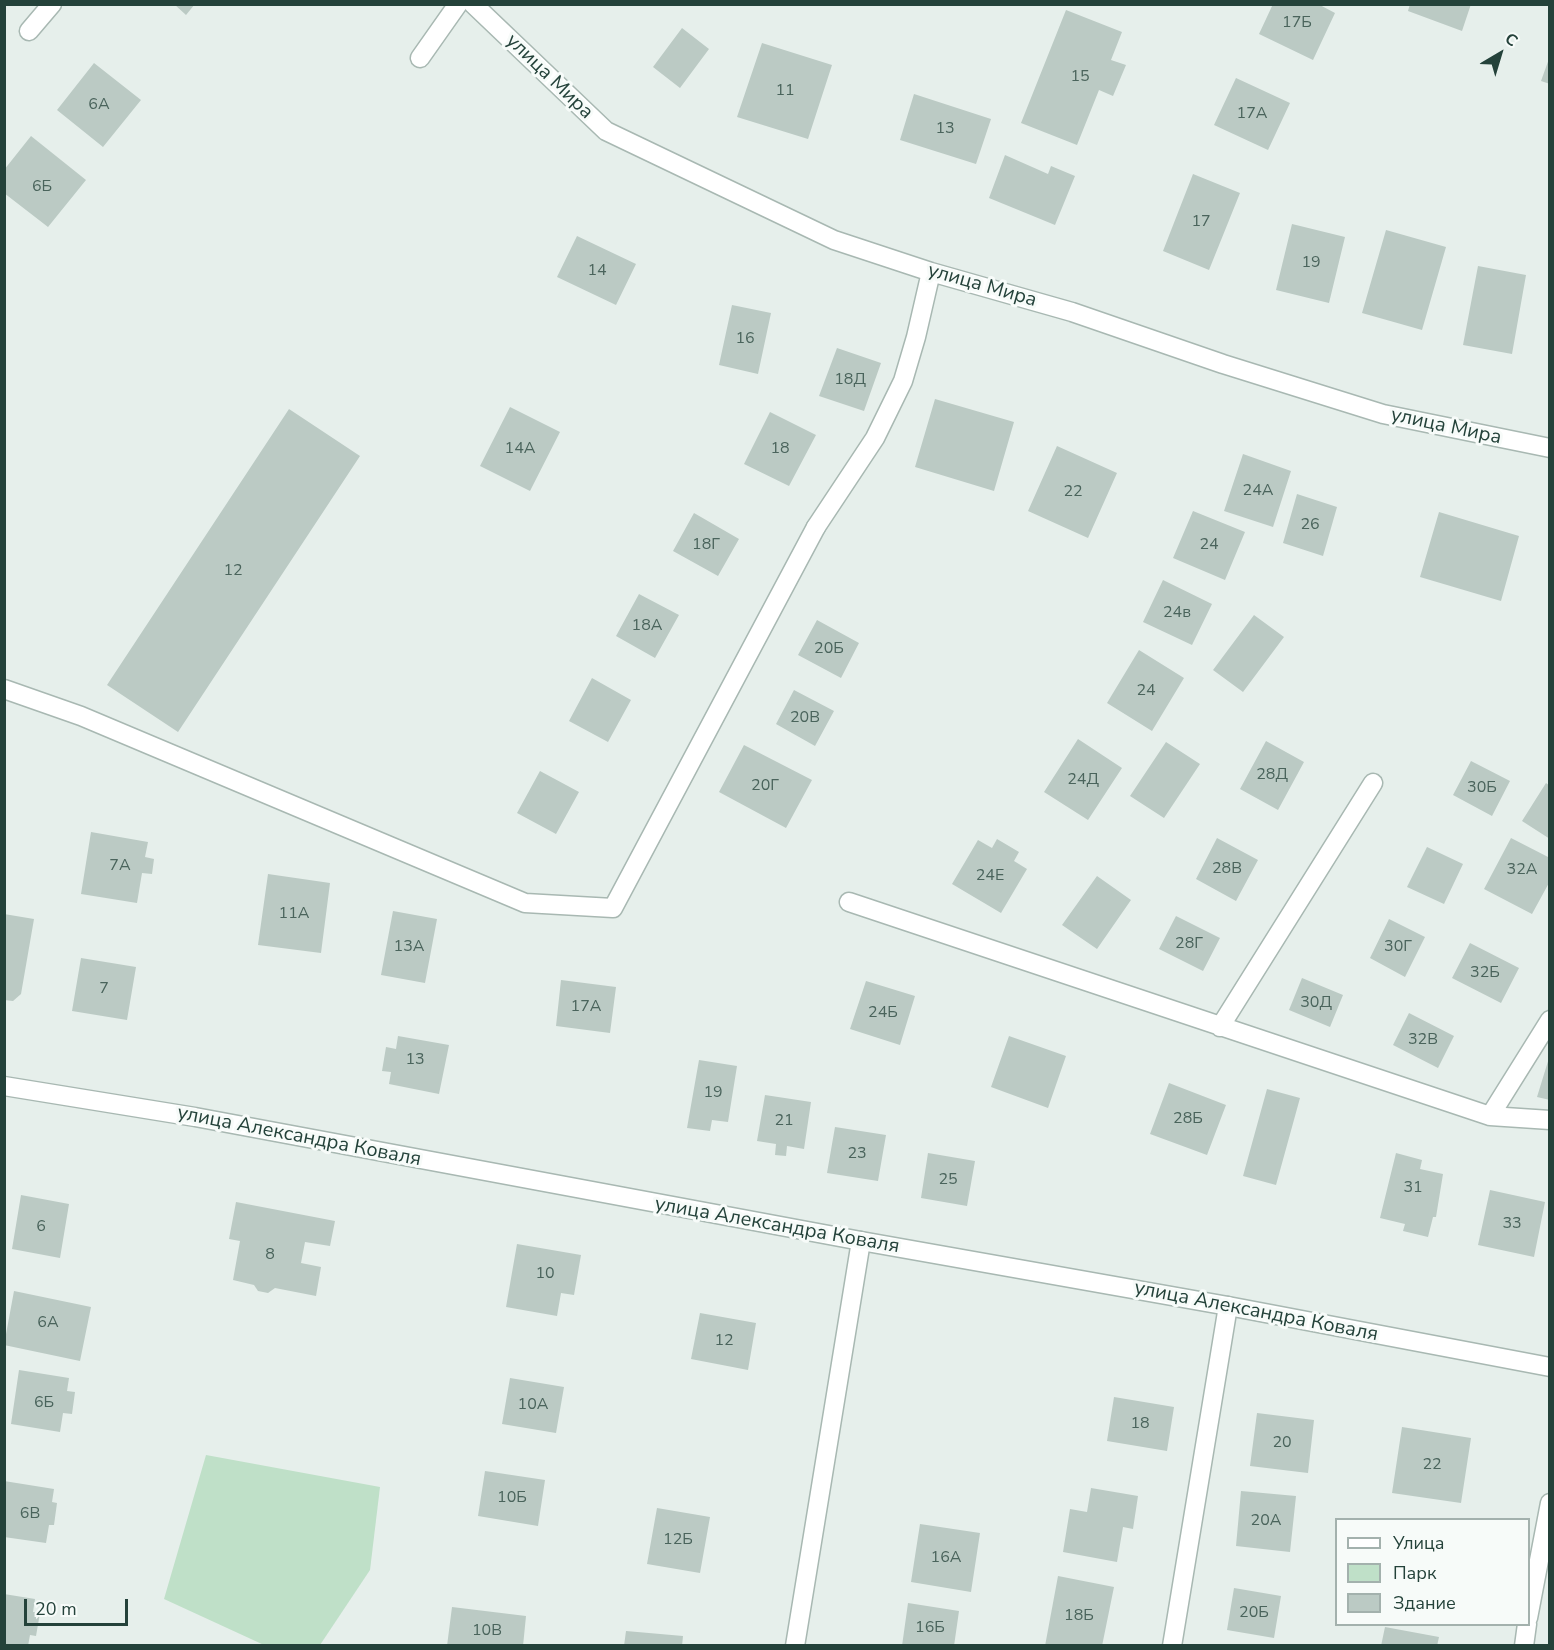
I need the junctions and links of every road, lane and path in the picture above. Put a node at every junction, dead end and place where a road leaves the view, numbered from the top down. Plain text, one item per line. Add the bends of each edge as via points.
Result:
1 (52, 4) edge
2 (458, 4) edge
3 (473, 4) edge
4 (29, 31) dead end
5 (420, 58) dead end
6 (931, 272) junction
7 (1550, 448) edge
8 (4, 689) edge
9 (1373, 783) dead end
10 (849, 902) dead end
11 (1550, 1020) edge
12 (1220, 1028) junction
13 (4, 1086) edge
14 (1490, 1116) junction
15 (1550, 1120) edge
16 (861, 1241) junction
17 (1228, 1306) junction
18 (1550, 1367) edge
19 (1550, 1503) edge
20 (1530, 1608) edge
21 (1527, 1626) edge
22 (795, 1646) edge
23 (1172, 1646) edge
24 (1524, 1646) edge

1 - 4 street
2 - 5 street
3 - 6 street, улица Мира via 606,131 834,240
6 - 7 street, улица Мира via 1072,312 1383,414
6 - 8 street via 903,381 875,438 816,527 614,908 525,903 81,716
9 - 12 street
10 - 12 street
11 - 14 street
12 - 14 street
13 - 16 street, улица Александра Коваля via 195,1117
14 - 15 street
16 - 17 street, улица Александра Коваля
16 - 22 street
17 - 18 street, улица Александра Коваля
17 - 23 street
19 - 20 street
21 - 24 street

